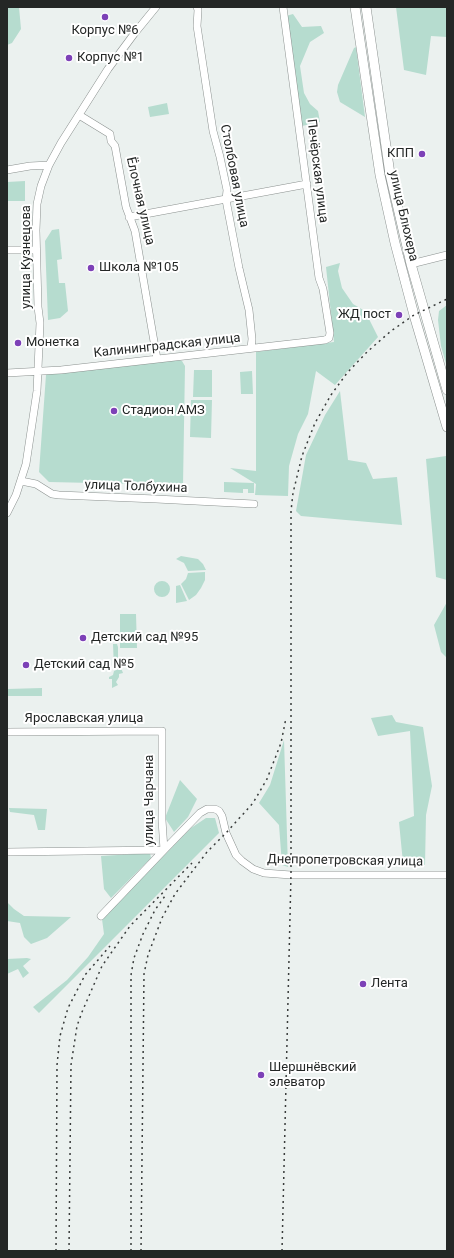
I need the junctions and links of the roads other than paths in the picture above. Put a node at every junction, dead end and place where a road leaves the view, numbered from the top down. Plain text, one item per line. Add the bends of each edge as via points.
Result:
1 (156, 7) edge
2 (197, 7) edge
3 (283, 7) edge
4 (355, 7) edge
5 (366, 7) edge
6 (79, 115) junction
7 (49, 165) junction
8 (7, 170) edge
9 (307, 184) junction
10 (226, 200) junction
11 (129, 217) junction
12 (7, 250) edge
13 (36, 250) junction
14 (447, 255) edge
15 (411, 264) junction
16 (329, 338) joint
17 (251, 348) junction
18 (157, 359) junction
19 (39, 371) junction
20 (7, 373) edge
21 (447, 390) edge
22 (447, 427) edge
23 (21, 481) junction
24 (254, 504) dead end
25 (7, 513) edge
26 (162, 731) joint
27 (7, 732) edge
28 (164, 850) junction
29 (7, 852) edge
30 (447, 875) edge
31 (101, 916) dead end

1 - 6 street, улица Кузнецова via 120,51
2 - 10 street, Столбовая улица via 198,33 213,131 227,190
3 - 9 street, Печёрская улица
4 - 22 main road, улица Блюхера via 382,183 395,243
5 - 15 main road, улица Блюхера via 390,174
6 - 7 street, улица Кузнецова
6 - 11 street, Ёлочная улица via 110,134 111,141 116,146
7 - 8 street
7 - 13 street, улица Кузнецова via 40,186 38,199
9 - 10 street
9 - 16 street, Печёрская улица
10 - 11 street
10 - 17 street, Столбовая улица via 249,310
11 - 18 street, Ёлочная улица via 135,231
12 - 13 street
13 - 19 street, улица Кузнецова via 40,323
14 - 15 street
15 - 21 main road, улица Блюхера
16 - 17 street, Калининградская улица
17 - 18 street, Калининградская улица
18 - 19 street, Калининградская улица
19 - 20 street, Калининградская улица
19 - 23 street, улица Кузнецова via 29,448
23 - 24 street, улица Толбухина via 36,484 59,496
23 - 25 street, улица Кузнецова
26 - 27 street, Ярославская улица
26 - 28 street, улица Чарчана
28 - 29 street
28 - 30 street, Днепропетровская улица via 200,813 214,809 222,816 226,833 236,854 242,861 264,873
28 - 31 street, улица Чарчана

